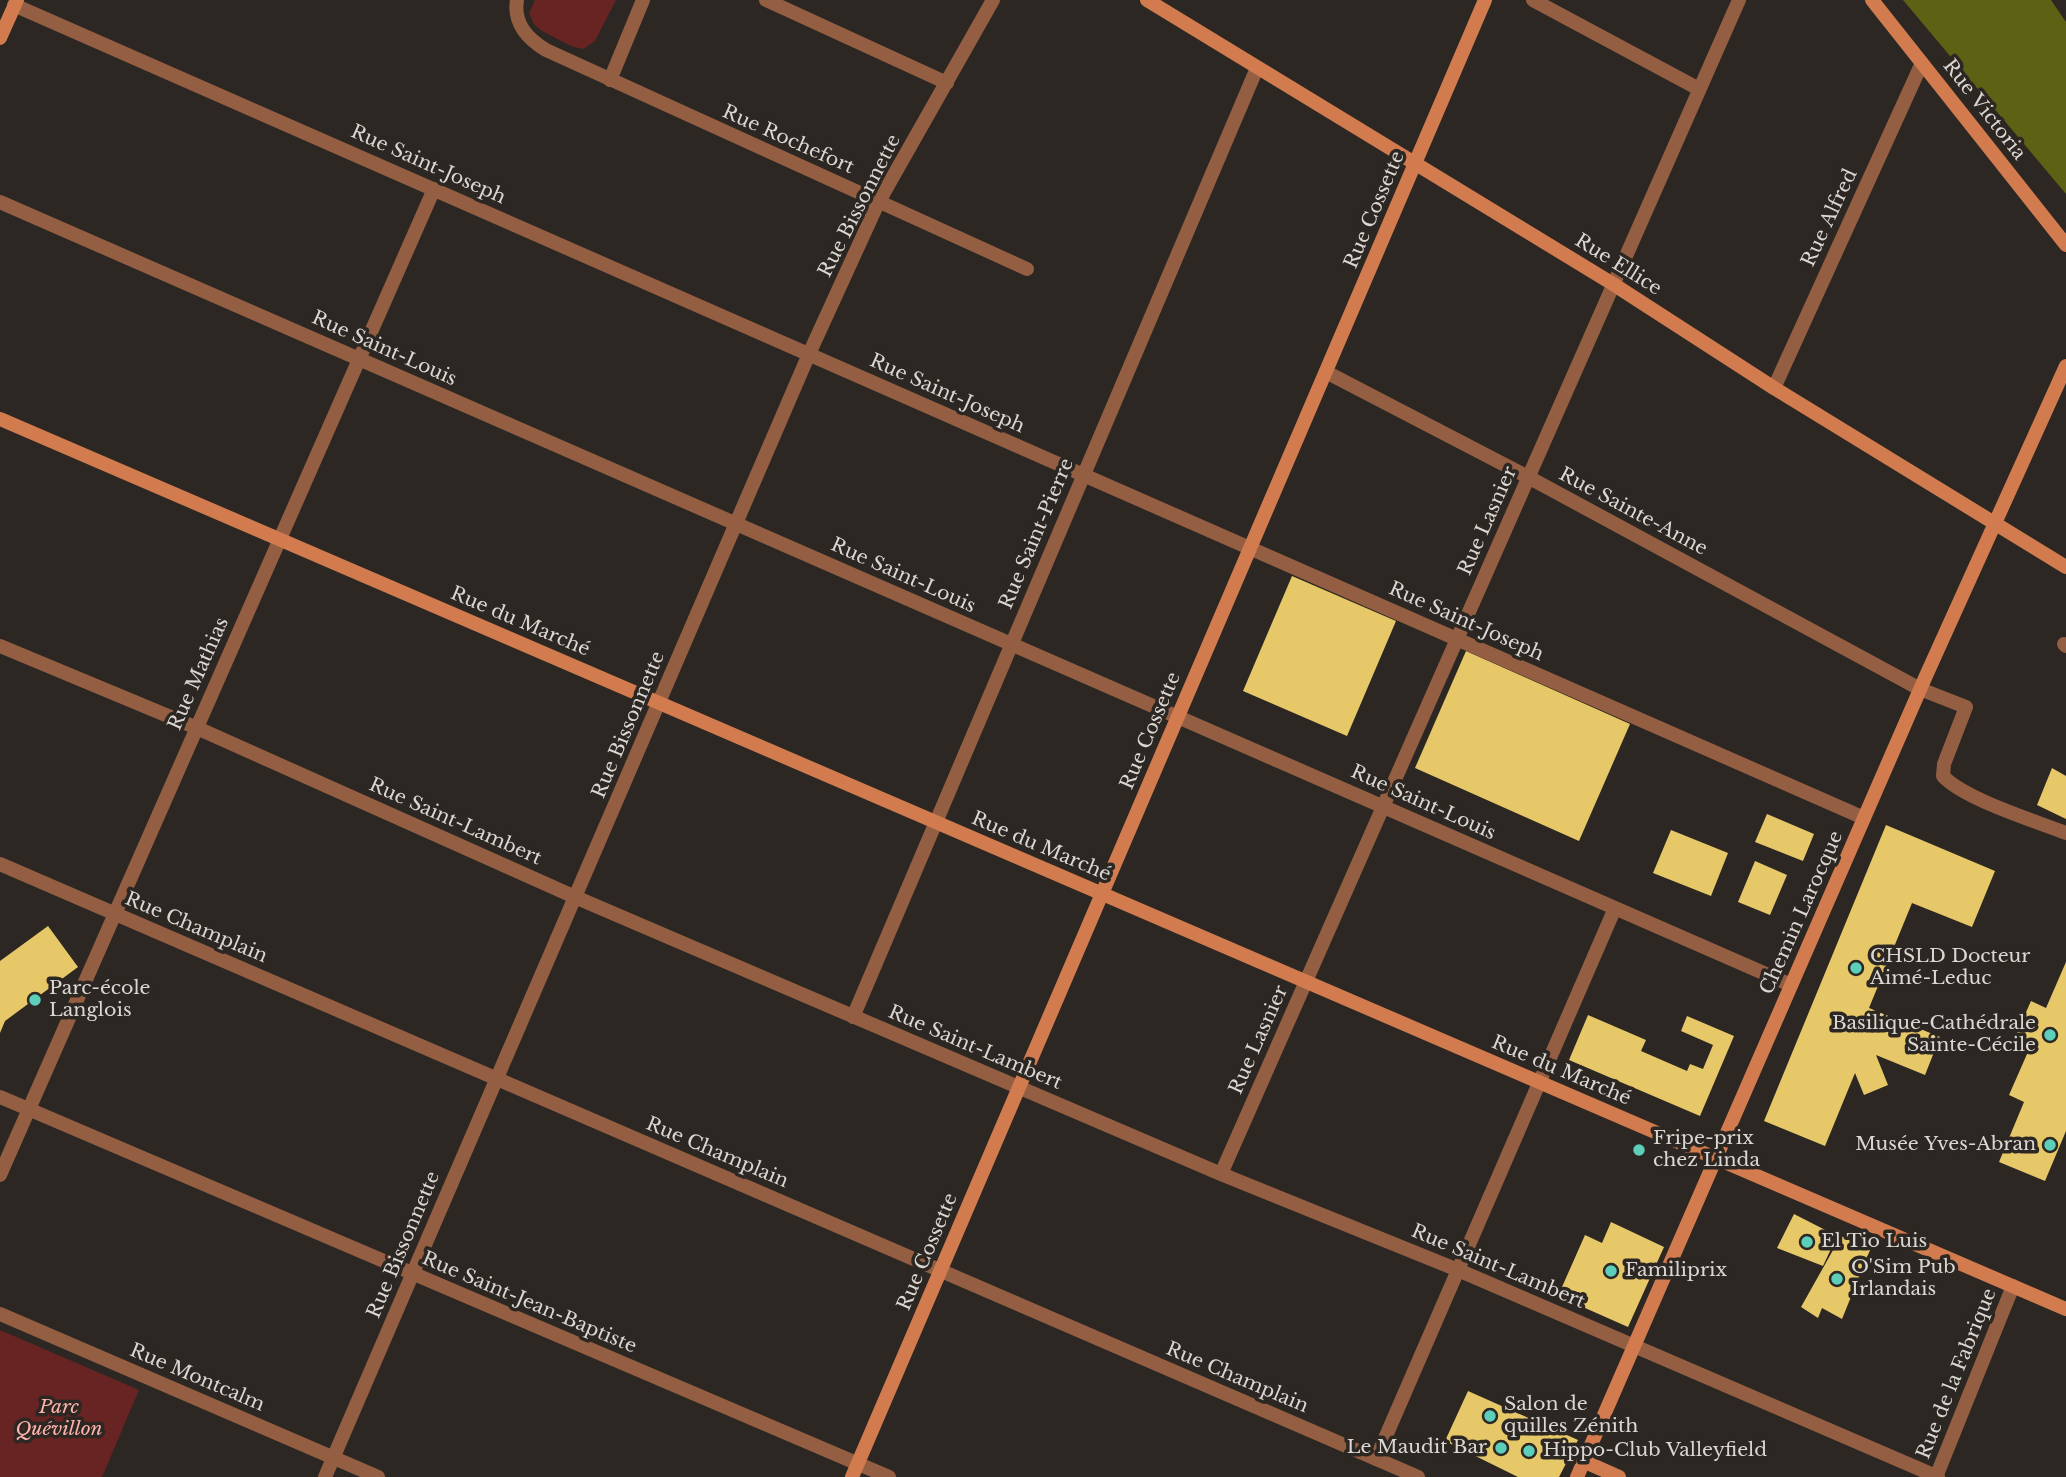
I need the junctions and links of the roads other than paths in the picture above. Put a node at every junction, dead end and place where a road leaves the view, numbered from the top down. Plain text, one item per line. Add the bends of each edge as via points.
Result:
1 (517, 0) edge
2 (643, 0) edge
3 (766, 0) edge
4 (993, 0) edge
5 (1147, 0) edge
6 (1486, 0) edge
7 (1533, 0) edge
8 (1739, 0) edge
9 (1872, 0) edge
10 (16, 2) edge
11 (0, 38) edge
12 (1922, 63) junction
13 (1257, 68) junction
14 (610, 80) junction
15 (947, 83) junction
16 (1699, 89) junction
17 (1415, 164) junction
18 (434, 189) junction
19 (0, 202) edge
20 (878, 203) junction
21 (2066, 245) edge
22 (1027, 269) dead end
23 (1613, 284) junction
24 (810, 354) junction
25 (359, 359) junction
26 (2066, 366) edge
27 (1326, 372) junction
28 (1774, 388) junction
29 (0, 419) edge
30 (1084, 474) junction
31 (1528, 477) junction
32 (736, 524) junction
33 (1996, 524) junction
34 (280, 540) junction
35 (1251, 548) junction
36 (2066, 567) edge
37 (1457, 639) junction
38 (1011, 644) junction
39 (0, 646) edge
40 (1920, 689) junction
41 (659, 703) junction
42 (1178, 717) junction
43 (197, 727) junction
44 (1383, 807) junction
45 (1864, 818) junction
46 (936, 822) junction
47 (2066, 833) edge
48 (0, 864) edge
49 (1102, 894) junction
50 (575, 897) junction
51 (1615, 908) junction
52 (115, 914) junction
53 (1306, 982) junction
54 (1791, 985) junction
55 (853, 1017) junction
56 (497, 1079) junction
57 (1540, 1083) junction
58 (1019, 1087) junction
59 (0, 1097) edge
60 (29, 1110) junction
61 (1716, 1158) junction
62 (1221, 1174) junction
63 (0, 1175) edge
64 (941, 1270) junction
65 (1458, 1270) junction
66 (413, 1274) junction
67 (2013, 1286) junction
68 (2066, 1309) edge
69 (0, 1314) edge
70 (1633, 1347) junction
71 (334, 1458) junction
72 (1376, 1459) junction
73 (1583, 1461) junction
74 (855, 1470) edge
75 (325, 1477) edge
76 (378, 1477) edge
77 (889, 1477) edge
78 (1418, 1477) edge
79 (1577, 1477) edge
80 (1619, 1477) edge
81 (1937, 1477) edge

1 - 14 street, Rue Rochefort via 521,28 529,39
2 - 14 street
3 - 15 street
4 - 15 street, Rue Bissonnette
5 - 13 street, Rue Ellice
6 - 17 street, Rue Cossette
7 - 16 street
8 - 16 street, Rue Lasnier
9 - 12 street, Rue Victoria
10 - 11 street
10 - 18 street, Rue Saint-Joseph
12 - 21 street, Rue Victoria
12 - 28 street, Rue Alfred
13 - 17 street, Rue Ellice
13 - 30 street, Rue Saint-Pierre
14 - 20 street, Rue Rochefort
15 - 20 street, Rue Bissonnette
16 - 23 street, Rue Lasnier
17 - 23 street, Rue Ellice
17 - 27 street, Rue Cossette
18 - 24 street, Rue Saint-Joseph
18 - 25 street, Rue Mathias
19 - 25 street, Rue Saint-Louis
20 - 22 street, Rue Rochefort
20 - 24 street, Rue Bissonnette
23 - 28 street, Rue Ellice
23 - 31 street, Rue Lasnier
24 - 30 street, Rue Saint-Joseph
24 - 32 street, Rue Bissonnette
25 - 32 street, Rue Saint-Louis
25 - 34 street, Rue Mathias
26 - 33 street, Chemin Larocque
27 - 31 street, Rue Sainte-Anne
27 - 35 street, Rue Cossette
28 - 33 street, Rue Ellice
29 - 34 street, Rue du Marché
30 - 35 street, Rue Saint-Joseph
30 - 38 street, Rue Saint-Pierre
31 - 37 street, Rue Lasnier
31 - 40 street, Rue Sainte-Anne
32 - 38 street, Rue Saint-Louis
32 - 41 street, Rue Bissonnette
33 - 36 street, Rue Ellice
33 - 40 street, Chemin Larocque
34 - 41 street, Rue du Marché
34 - 43 street, Rue Mathias
35 - 37 street, Rue Saint-Joseph
35 - 42 street, Rue Cossette
37 - 44 street, Rue Lasnier
37 - 45 street, Rue Saint-Joseph
38 - 42 street, Rue Saint-Louis
38 - 46 street, Rue Saint-Pierre
39 - 43 street, Rue Saint-Lambert
40 - 45 street, Chemin Larocque
40 - 47 street, Rue Sainte-Anne via 1966,707 1944,764 1943,776 1950,784
41 - 46 street, Rue du Marché
41 - 50 street, Rue Bissonnette
42 - 44 street, Rue Saint-Louis
42 - 49 street, Rue Cossette
43 - 50 street, Rue Saint-Lambert
43 - 52 street, Rue Mathias
44 - 51 street, Rue Saint-Louis
44 - 53 street, Rue Lasnier
45 - 54 street, Chemin Larocque
46 - 49 street, Rue du Marché
46 - 55 street, Rue Saint-Pierre
48 - 52 street, Rue Champlain
49 - 53 street, Rue du Marché
49 - 58 street, Rue Cossette
50 - 55 street, Rue Saint-Lambert
50 - 56 street, Rue Bissonnette
51 - 54 street, Rue Saint-Louis
51 - 57 street
52 - 56 street, Rue Champlain
52 - 60 street, Rue Mathias
53 - 57 street, Rue du Marché
53 - 62 street, Rue Lasnier
54 - 61 street, Chemin Larocque
55 - 58 street, Rue Saint-Lambert
56 - 64 street, Rue Champlain
56 - 66 street, Rue Bissonnette
57 - 61 street, Rue du Marché
57 - 65 street
58 - 62 street, Rue Saint-Lambert
58 - 64 street, Rue Cossette
59 - 60 street, Rue Saint-Jean-Baptiste
60 - 63 street, Rue Mathias
60 - 66 street, Rue Saint-Jean-Baptiste
61 - 67 street, Rue du Marché
61 - 70 street, Chemin Larocque
62 - 65 street, Rue Saint-Lambert
64 - 72 street, Rue Champlain
64 - 74 street, Rue Cossette
65 - 70 street, Rue Saint-Lambert
65 - 72 street
66 - 71 street, Rue Bissonnette
66 - 74 street, Rue Saint-Jean-Baptiste
67 - 68 street, Rue du Marché
67 - 81 street, Rue de la Fabrique
69 - 71 street, Rue Montcalm
70 - 73 street, Chemin Larocque
70 - 81 street, Rue Saint-Lambert
71 - 75 street, Rue Bissonnette
71 - 76 street, Rue Montcalm
72 - 78 street, Rue Champlain
73 - 79 street, Chemin Larocque
73 - 80 street
74 - 77 street, Rue Saint-Jean-Baptiste

